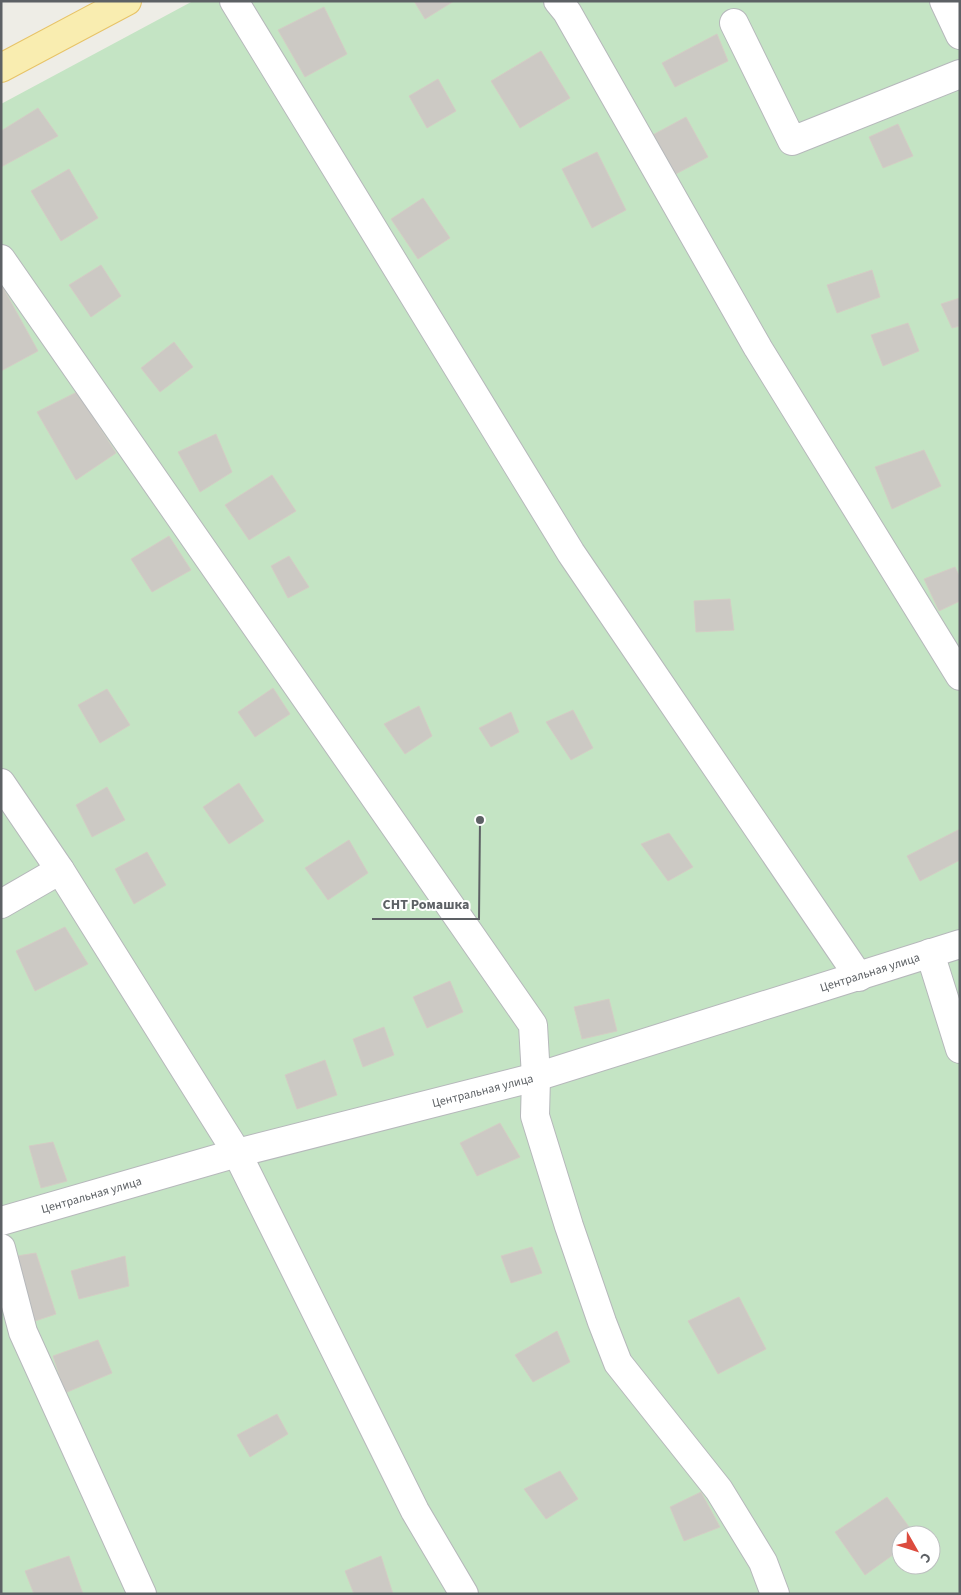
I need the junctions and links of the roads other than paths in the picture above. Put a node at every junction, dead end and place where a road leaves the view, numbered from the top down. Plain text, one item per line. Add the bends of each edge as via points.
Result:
1 (127, 1) edge
2 (234, 1) edge
3 (558, 1) edge
4 (944, 1) edge
5 (734, 24) dead end
6 (960, 35) edge
7 (1, 68) edge
8 (960, 74) edge
9 (1, 259) edge
10 (960, 676) edge
11 (1, 782) edge
12 (60, 870) junction
13 (1, 904) edge
14 (960, 944) edge
15 (930, 953) junction
16 (859, 977) junction
17 (960, 1048) edge
18 (536, 1077) junction
19 (237, 1153) junction
20 (1, 1221) edge
21 (1, 1248) edge
22 (142, 1594) edge
23 (464, 1594) edge
24 (775, 1594) edge

1 - 7 main road
2 - 16 street via 571,553
3 - 10 street via 758,348
4 - 6 street
5 - 8 street via 792,141
9 - 18 street via 533,1025
11 - 12 street
12 - 13 street
12 - 19 street
14 - 15 street, Центральная улица
15 - 16 street, Центральная улица
15 - 17 street
16 - 18 street, Центральная улица
18 - 19 street, Центральная улица
18 - 24 street via 535,1116 572,1235 618,1362 719,1490 763,1562
19 - 20 street, Центральная улица
19 - 23 street via 415,1512
21 - 22 street via 23,1332

